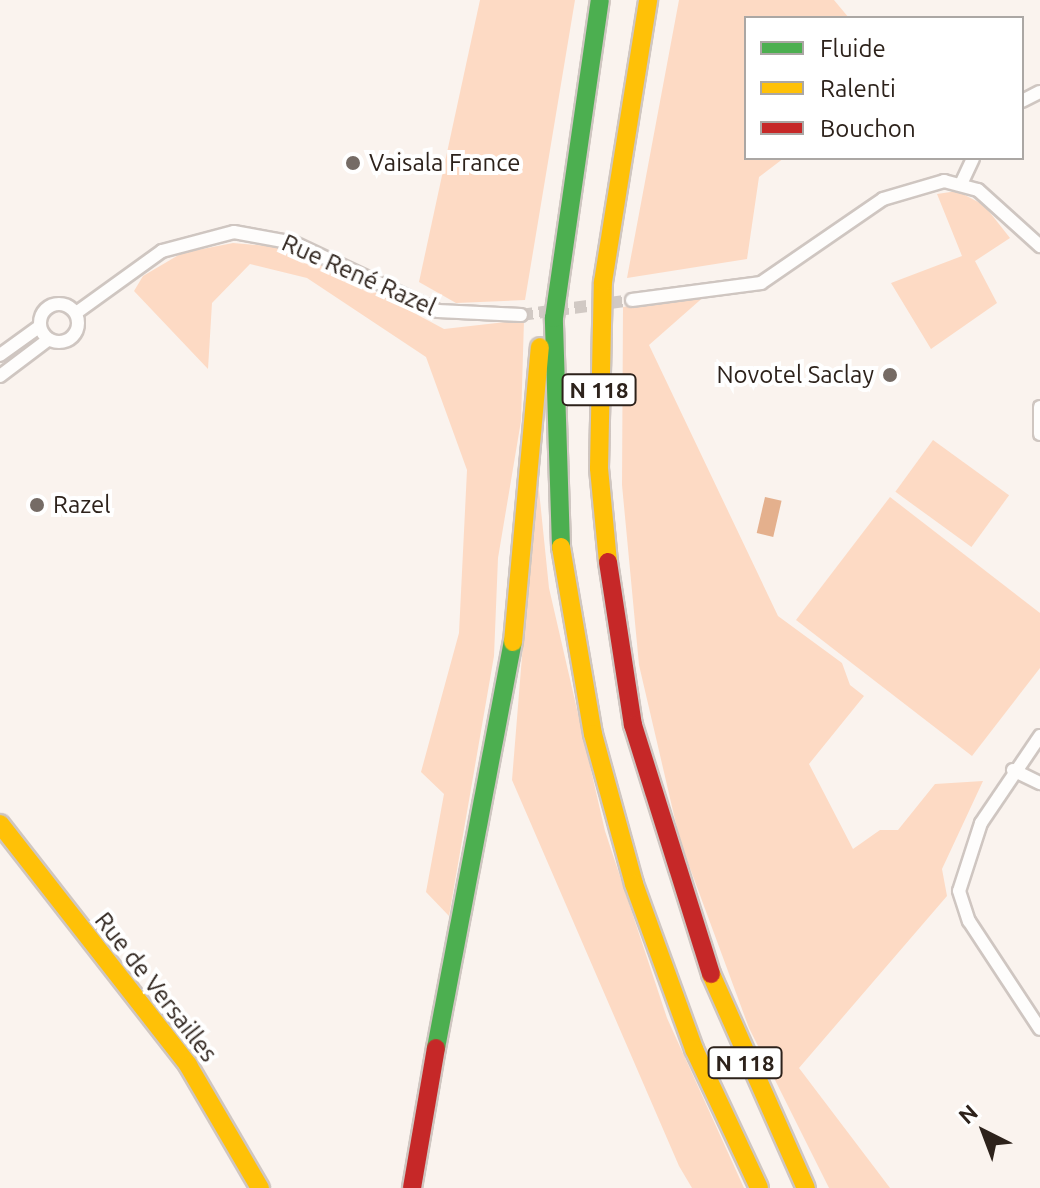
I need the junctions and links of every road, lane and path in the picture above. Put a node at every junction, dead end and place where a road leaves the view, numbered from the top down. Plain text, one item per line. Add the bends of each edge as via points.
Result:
1 (600, 0) edge
2 (648, 0) edge
3 (970, 160) edge
4 (962, 182) junction
5 (1040, 246) edge
6 (557, 298) junction
7 (632, 300) tunnel mouth
8 (76, 313) junction
9 (521, 315) tunnel mouth
10 (40, 326) junction
11 (49, 339) junction
12 (0, 355) edge
13 (0, 376) edge
14 (1040, 407) edge
15 (1040, 434) edge
16 (1040, 736) edge
17 (1013, 770) junction
18 (1040, 783) edge
19 (0, 824) edge
20 (1040, 1029) edge
21 (260, 1188) edge
22 (412, 1188) edge
23 (759, 1188) edge
24 (806, 1188) edge

1 - 6 main road, N 118
2 - 24 main road, N 118 via 603,282 597,412 612,610 633,725 695,933 746,1065
3 - 4 street
4 - 5 street
4 - 7 street via 931,183 883,199 761,283
6 - 22 main road via 543,326 508,698
6 - 23 main road, N 118 via 554,485 586,706 663,970
8 - 9 street, Rue René Razel via 162,251 234,232 294,243 438,311
8 - 10 street, Rue René Razel via 54,304
8 - 11 street, Rue René Razel via 73,336
10 - 11 street
10 - 12 street, Rue René Razel
11 - 13 street, Rue René Razel
14 - 15 street
16 - 17 street
17 - 18 street
17 - 20 street via 966,856 959,891 969,921
19 - 21 main road, Rue de Versailles via 188,1065

